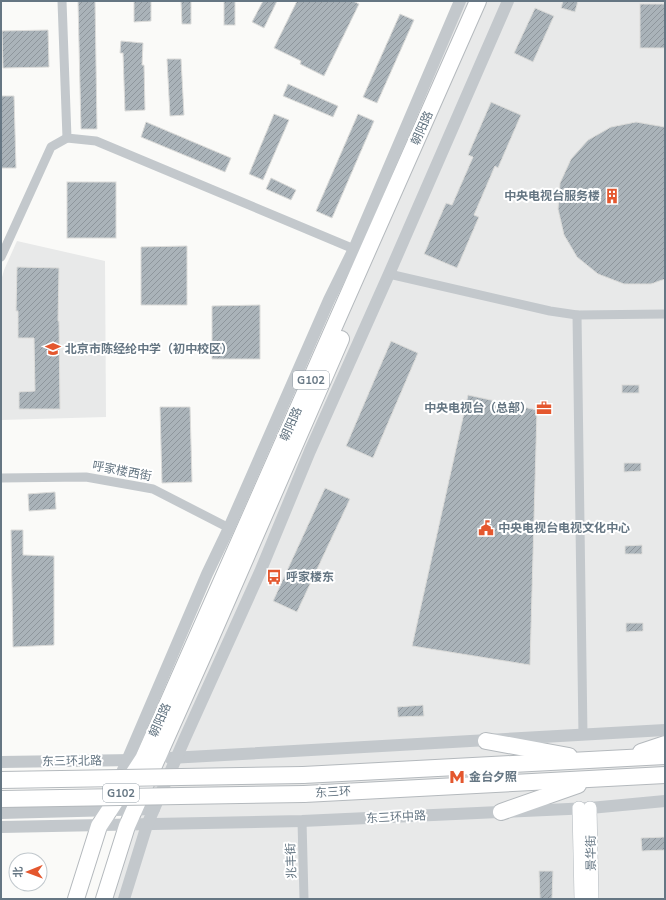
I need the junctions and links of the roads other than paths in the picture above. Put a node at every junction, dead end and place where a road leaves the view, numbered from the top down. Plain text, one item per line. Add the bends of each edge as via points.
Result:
1 (62, 1) edge
2 (460, 1) edge
3 (478, 1) edge
4 (489, 1) edge
5 (508, 1) edge
6 (67, 138) junction
7 (354, 249) junction
8 (1, 257) edge
9 (389, 274) junction
10 (665, 314) edge
11 (577, 315) junction
12 (1, 478) edge
13 (229, 528) junction
14 (665, 730) edge
15 (583, 735) junction
16 (486, 741) junction
17 (665, 744) edge
18 (665, 756) edge
19 (176, 758) junction
20 (142, 759) junction
21 (81, 760) junction
22 (614, 760) junction
23 (596, 761) junction
24 (1, 762) edge
25 (665, 774) edge
26 (596, 778) junction
27 (615, 778) junction
28 (1, 780) edge
29 (665, 784) edge
30 (1, 800) edge
31 (665, 801) edge
32 (584, 808) junction
33 (134, 809) junction
34 (154, 809) junction
35 (80, 810) junction
36 (108, 810) junction
37 (1, 812) edge
38 (501, 812) junction
39 (302, 821) junction
40 (147, 825) junction
41 (80, 826) junction
42 (99, 826) junction
43 (127, 826) junction
44 (1, 827) edge
45 (76, 899) edge
46 (104, 899) edge
47 (124, 899) edge
48 (304, 899) edge
49 (581, 899) edge
50 (592, 899) edge

1 - 6 street
2 - 7 street, 朝阳路
3 - 20 highway, 朝阳路 / G102
4 - 20 highway, 朝阳路 / G102 via 206,649
5 - 9 street
6 - 7 street via 96,141
6 - 8 street via 51,147
7 - 13 street, 朝阳路
9 - 11 street
9 - 19 street
10 - 11 street
11 - 15 street
12 - 13 street, 呼家楼西街 via 86,476 153,488
13 - 20 street, 朝阳路 via 207,574
14 - 15 street
15 - 16 street
16 - 19 street
16 - 23 highway
17 - 22 highway
18 - 22 highway, 东三环
19 - 20 street, 东三环北路
19 - 34 street
20 - 21 street, 东三环北路
20 - 33 highway, G102
20 - 36 highway, G102
21 - 24 street, 东三环北路
21 - 35 street
22 - 23 highway, 东三环
23 - 28 highway, 东三环, bridge via 303,775
25 - 27 highway, 东三环
26 - 27 highway, 东三环
26 - 30 highway, 东三环, bridge via 304,794
26 - 38 highway
27 - 29 highway
31 - 32 street, 东三环中路
32 - 38 street, 东三环中路
32 - 49 main road, 景华街
32 - 50 main road, 景华街
33 - 34 street
33 - 36 street
33 - 43 highway, G102
34 - 40 street
35 - 36 street
35 - 37 street
35 - 41 street
36 - 42 highway, G102
38 - 39 street, 东三环中路
39 - 40 street, 东三环中路
39 - 48 street, 兆丰街
40 - 43 street, 东三环中路
40 - 47 street
41 - 42 street
41 - 44 street
42 - 43 street, 东三环中路
42 - 45 highway, G102
43 - 46 highway, G102

